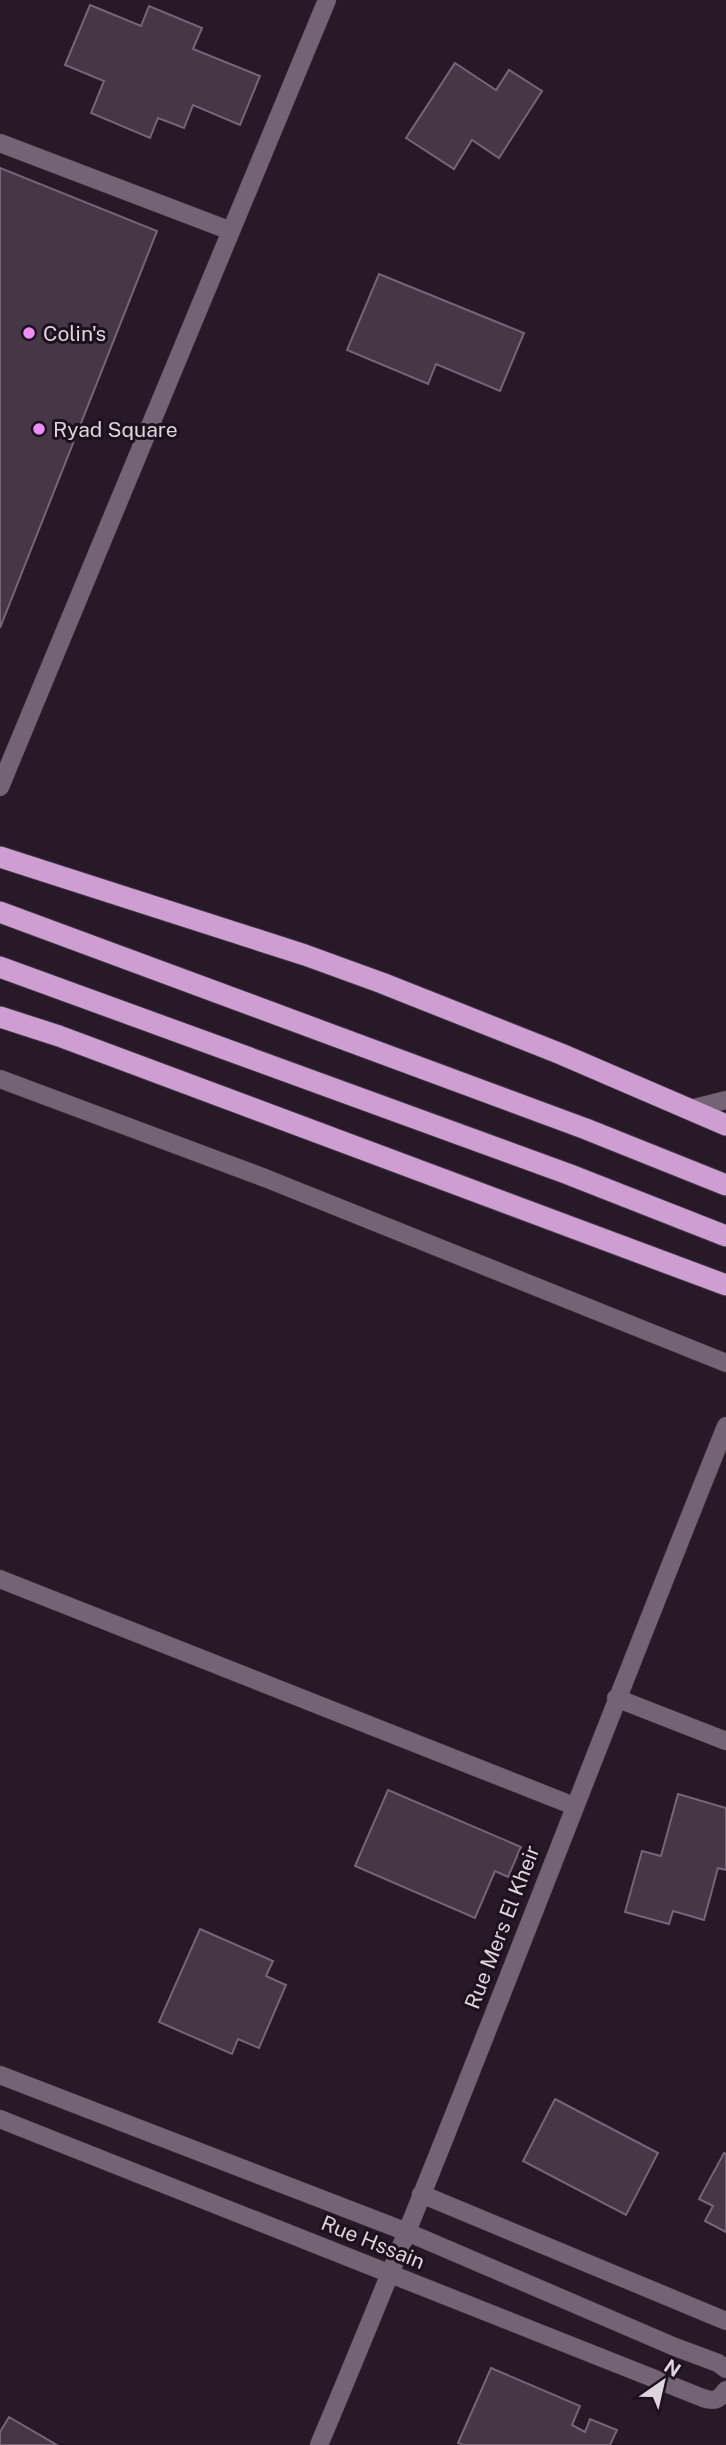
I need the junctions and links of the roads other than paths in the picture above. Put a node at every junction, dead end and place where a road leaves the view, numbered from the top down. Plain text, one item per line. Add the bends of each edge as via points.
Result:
1 (327, 0) edge
2 (0, 142) edge
3 (231, 231) junction
4 (0, 787) edge
5 (0, 857) edge
6 (0, 912) edge
7 (0, 967) edge
8 (0, 1017) edge
9 (0, 1079) edge
10 (726, 1100) edge
11 (690, 1109) junction
12 (726, 1125) edge
13 (726, 1185) edge
14 (726, 1236) edge
15 (726, 1285) edge
16 (726, 1363) edge
17 (726, 1426) edge
18 (0, 1579) edge
19 (616, 1698) junction
20 (726, 1741) edge
21 (573, 1807) junction
22 (0, 2074) edge
23 (0, 2119) edge
24 (421, 2194) junction
25 (407, 2232) junction
26 (391, 2274) junction
27 (726, 2321) edge
28 (726, 2369) edge
29 (726, 2390) edge
30 (319, 2445) edge

1 - 3 street
2 - 3 street
3 - 4 street
5 - 11 highway via 305,955
6 - 13 highway
7 - 14 highway
8 - 15 highway
9 - 16 street via 265,1178
10 - 11 street
11 - 12 highway
17 - 19 street, Rue Mers El Kheir
18 - 21 street
19 - 20 street
19 - 21 street, Rue Mers El Kheir
21 - 24 street, Rue Mers El Kheir
22 - 25 street, Rue Hssain
23 - 26 street, Rue Hssain
24 - 25 street, Rue Mers El Kheir
24 - 27 street
25 - 26 street, Rue Mers El Kheir
25 - 28 street, Rue Hssain
26 - 29 street, Rue Hssain via 712,2401
26 - 30 street, Rue Mers El Kheir

